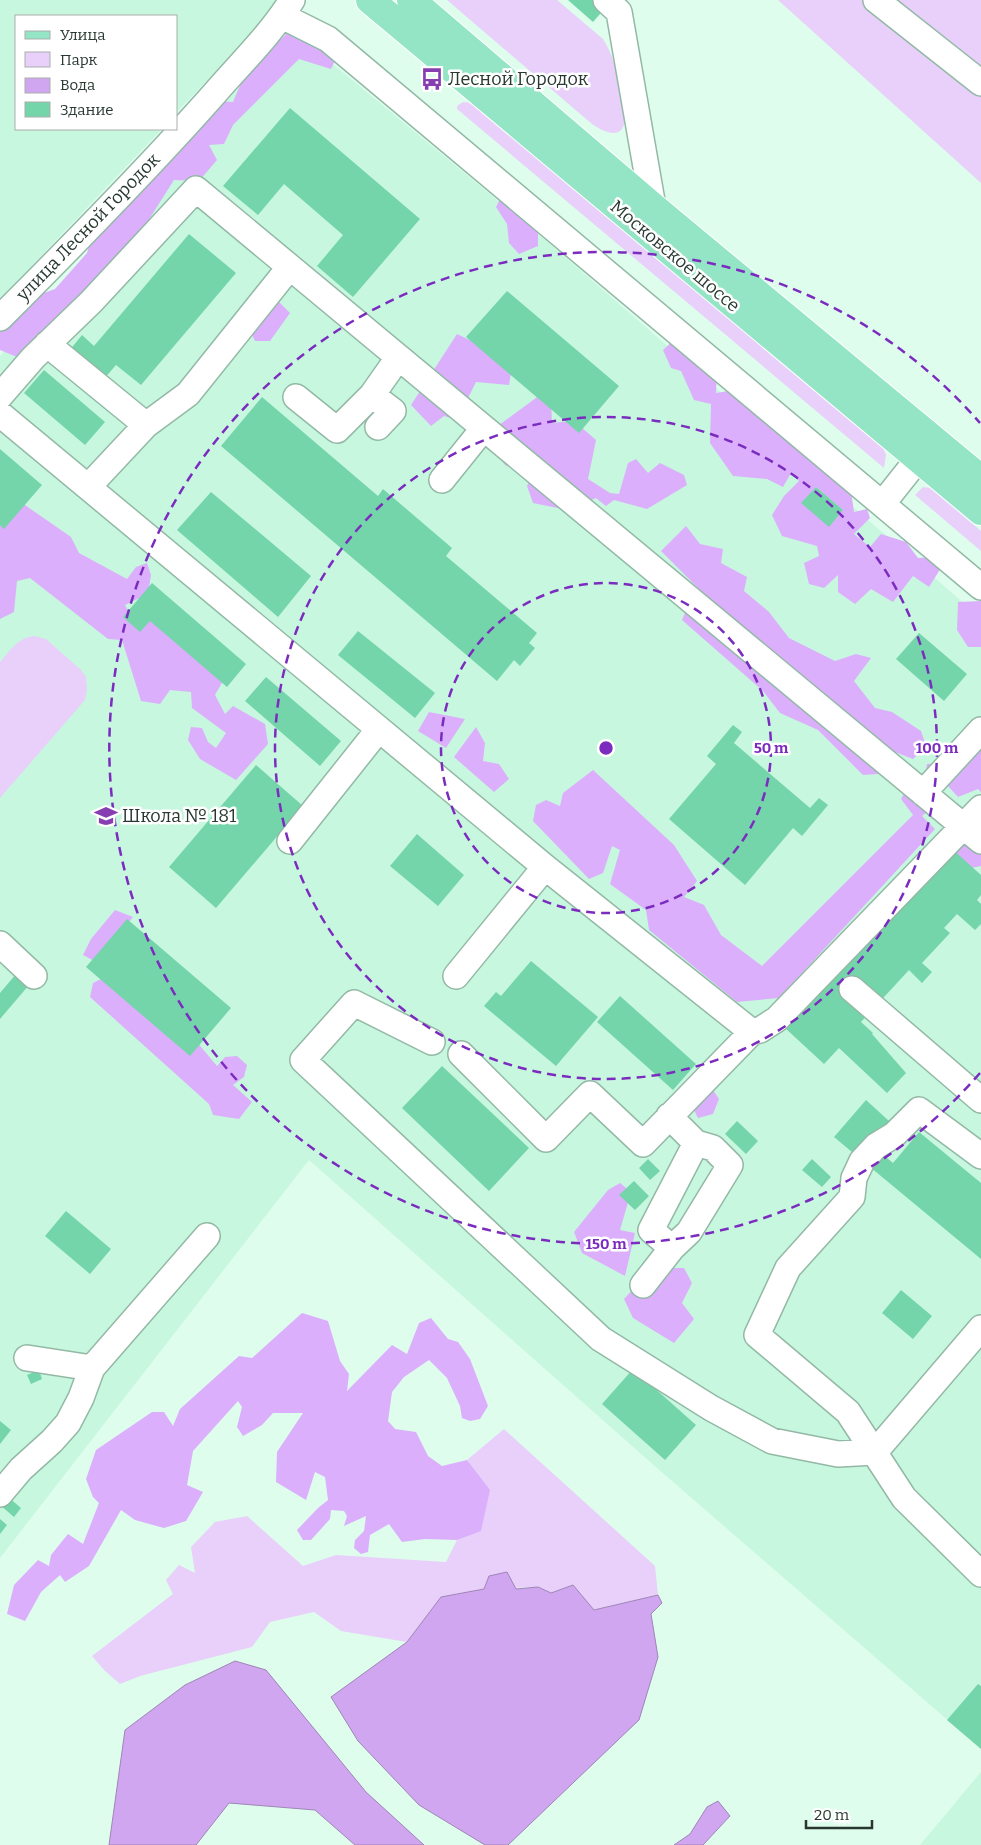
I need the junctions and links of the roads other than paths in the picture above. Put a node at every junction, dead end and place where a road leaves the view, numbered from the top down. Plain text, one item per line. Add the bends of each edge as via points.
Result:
1 (370, 0) edge
2 (411, 0) edge
3 (606, 0) edge
4 (876, 0) edge
5 (287, 8) edge
6 (978, 72) edge
7 (653, 207) junction
8 (289, 268) junction
9 (0, 318) edge
10 (47, 344) junction
11 (398, 358) junction
12 (372, 395) junction
13 (0, 396) edge
14 (296, 397) dead end
15 (0, 414) edge
16 (146, 425) junction
17 (378, 427) dead end
18 (483, 429) junction
19 (918, 459) junction
20 (981, 479) edge
21 (442, 480) dead end
22 (88, 487) junction
23 (883, 503) junction
24 (981, 511) edge
25 (981, 586) edge
26 (380, 729) junction
27 (981, 730) edge
28 (923, 793) junction
29 (981, 808) edge
30 (972, 833) edge
31 (290, 841) dead end
32 (546, 867) junction
33 (0, 944) edge
34 (34, 976) dead end
35 (456, 976) dead end
36 (852, 989) dead end
37 (752, 1032) junction
38 (432, 1042) dead end
39 (461, 1054) dead end
40 (981, 1100) edge
41 (669, 1116) junction
42 (696, 1143) junction
43 (981, 1156) edge
44 (206, 1236) dead end
45 (672, 1248) junction
46 (643, 1285) dead end
47 (981, 1328) edge
48 (26, 1358) dead end
49 (92, 1368) junction
50 (875, 1452) junction
51 (0, 1494) edge
52 (981, 1574) edge

1 - 19 main road, Московское шоссе
2 - 7 main road, Московское шоссе
3 - 7 street via 619,12
4 - 6 street
5 - 9 street, улица Лесной Городок via 191,120
5 - 23 street
7 - 20 main road, Московское шоссе
8 - 10 street via 196,189 91,302
8 - 11 street
8 - 16 street via 188,394
10 - 13 street
10 - 16 street
11 - 12 street
11 - 18 street
12 - 14 street via 336,430
12 - 17 street via 393,411
15 - 22 street
16 - 22 street
18 - 21 street
18 - 28 street
19 - 23 street
19 - 24 main road, Московское шоссе
22 - 26 street
23 - 25 street
26 - 31 street
26 - 32 street
27 - 28 street
28 - 30 street
29 - 30 street
30 - 37 street via 776,1020
32 - 35 street
32 - 37 street
33 - 34 street
36 - 40 street
37 - 41 street
38 - 50 street via 354,1003 304,1060 601,1339 711,1408 772,1441 838,1454
39 - 41 street via 546,1139 590,1094 643,1144
41 - 42 street
42 - 45 street via 651,1230
42 - 45 street via 713,1148 730,1165 689,1232
43 - 50 street via 919,1110 862,1161 854,1178 852,1197 788,1268 757,1335 848,1412
44 - 49 street
45 - 46 street
47 - 50 street
48 - 49 street
49 - 51 street via 68,1423
50 - 52 street via 904,1498

